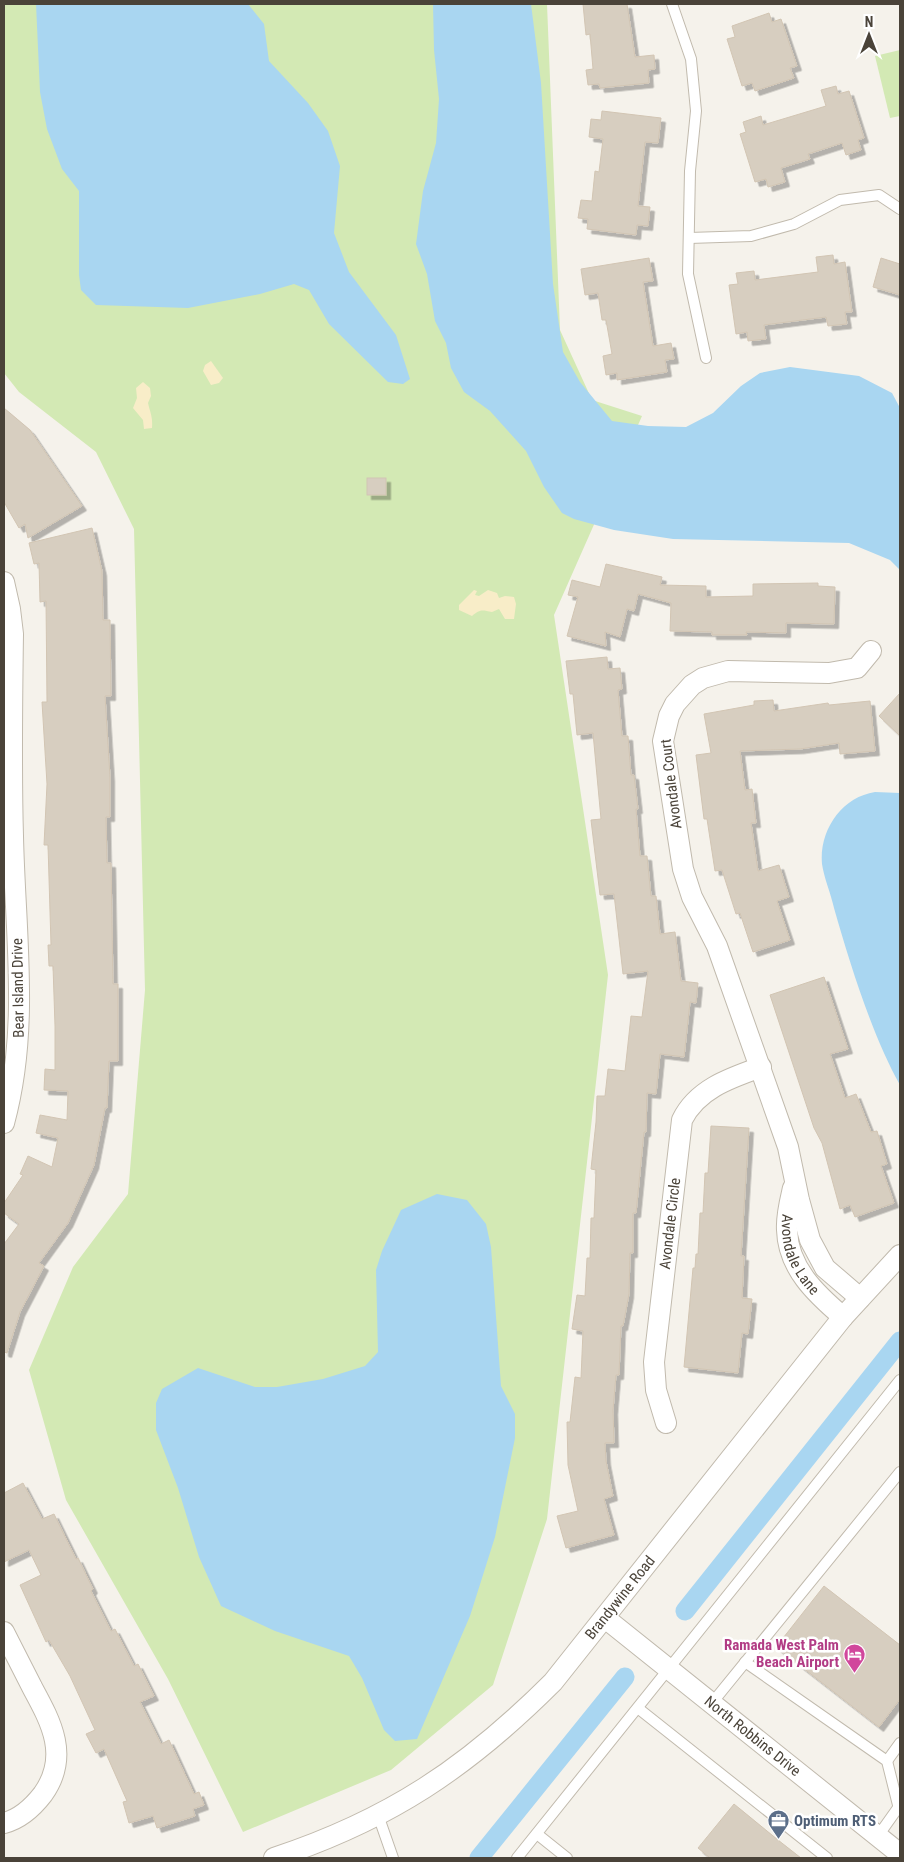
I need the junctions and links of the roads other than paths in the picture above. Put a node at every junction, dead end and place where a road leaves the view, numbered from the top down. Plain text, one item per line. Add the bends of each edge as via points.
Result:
1 (672, 4) edge
2 (900, 209) edge
3 (689, 238) junction
4 (706, 358) dead end
5 (4, 582) edge
6 (872, 651) dead end
7 (760, 1067) junction
8 (4, 1123) edge
9 (795, 1178) junction
10 (900, 1255) edge
11 (860, 1298) junction
12 (843, 1317) junction
13 (900, 1380) edge
14 (666, 1422) dead end
15 (900, 1472) edge
16 (606, 1618) junction
17 (4, 1632) edge
18 (745, 1662) junction
19 (670, 1670) junction
20 (712, 1703) junction
21 (639, 1709) junction
22 (900, 1744) edge
23 (887, 1761) junction
24 (899, 1805) edge
25 (378, 1815) junction
26 (4, 1823) edge
27 (537, 1834) junction
28 (878, 1836) junction
29 (900, 1854) edge
30 (274, 1858) edge
31 (393, 1858) edge
32 (517, 1858) edge
33 (567, 1858) edge
34 (827, 1858) edge

1 - 3 lane via 691,59 696,111 690,171
2 - 3 lane via 879,194 840,200 794,224 751,236
3 - 4 lane via 688,274
5 - 8 street, Bear Island Drive via 13,634 13,836 21,1000 15,1077
6 - 7 street, Avondale Court via 857,668 829,673 715,673 683,694 665,728 664,754 683,869 692,897 717,946
7 - 9 street, Avondale Lane via 788,1147
7 - 14 street, Avondale Circle via 720,1082 688,1107 682,1120 654,1362 656,1390
9 - 11 street, Avondale Lane via 817,1254 831,1274
9 - 12 street, Avondale Lane via 787,1216 790,1248 807,1283
10 - 11 street, Brandywine Road
11 - 12 street, Brandywine Road
12 - 16 street, Brandywine Road
13 - 19 lane
15 - 18 lane
16 - 19 street, North Robbins Drive
16 - 25 street, Brandywine Road via 552,1682 478,1752 437,1781
17 - 26 street via 52,1723 57,1749 47,1788 30,1808
18 - 20 lane
18 - 23 lane
19 - 20 street, North Robbins Drive
19 - 21 lane
20 - 28 street, North Robbins Drive
21 - 27 lane
21 - 34 lane
22 - 23 lane
23 - 24 lane
24 - 28 lane
25 - 30 street, Brandywine Road via 312,1845
25 - 31 lane
27 - 32 lane
27 - 33 lane
28 - 29 street, North Robbins Drive

